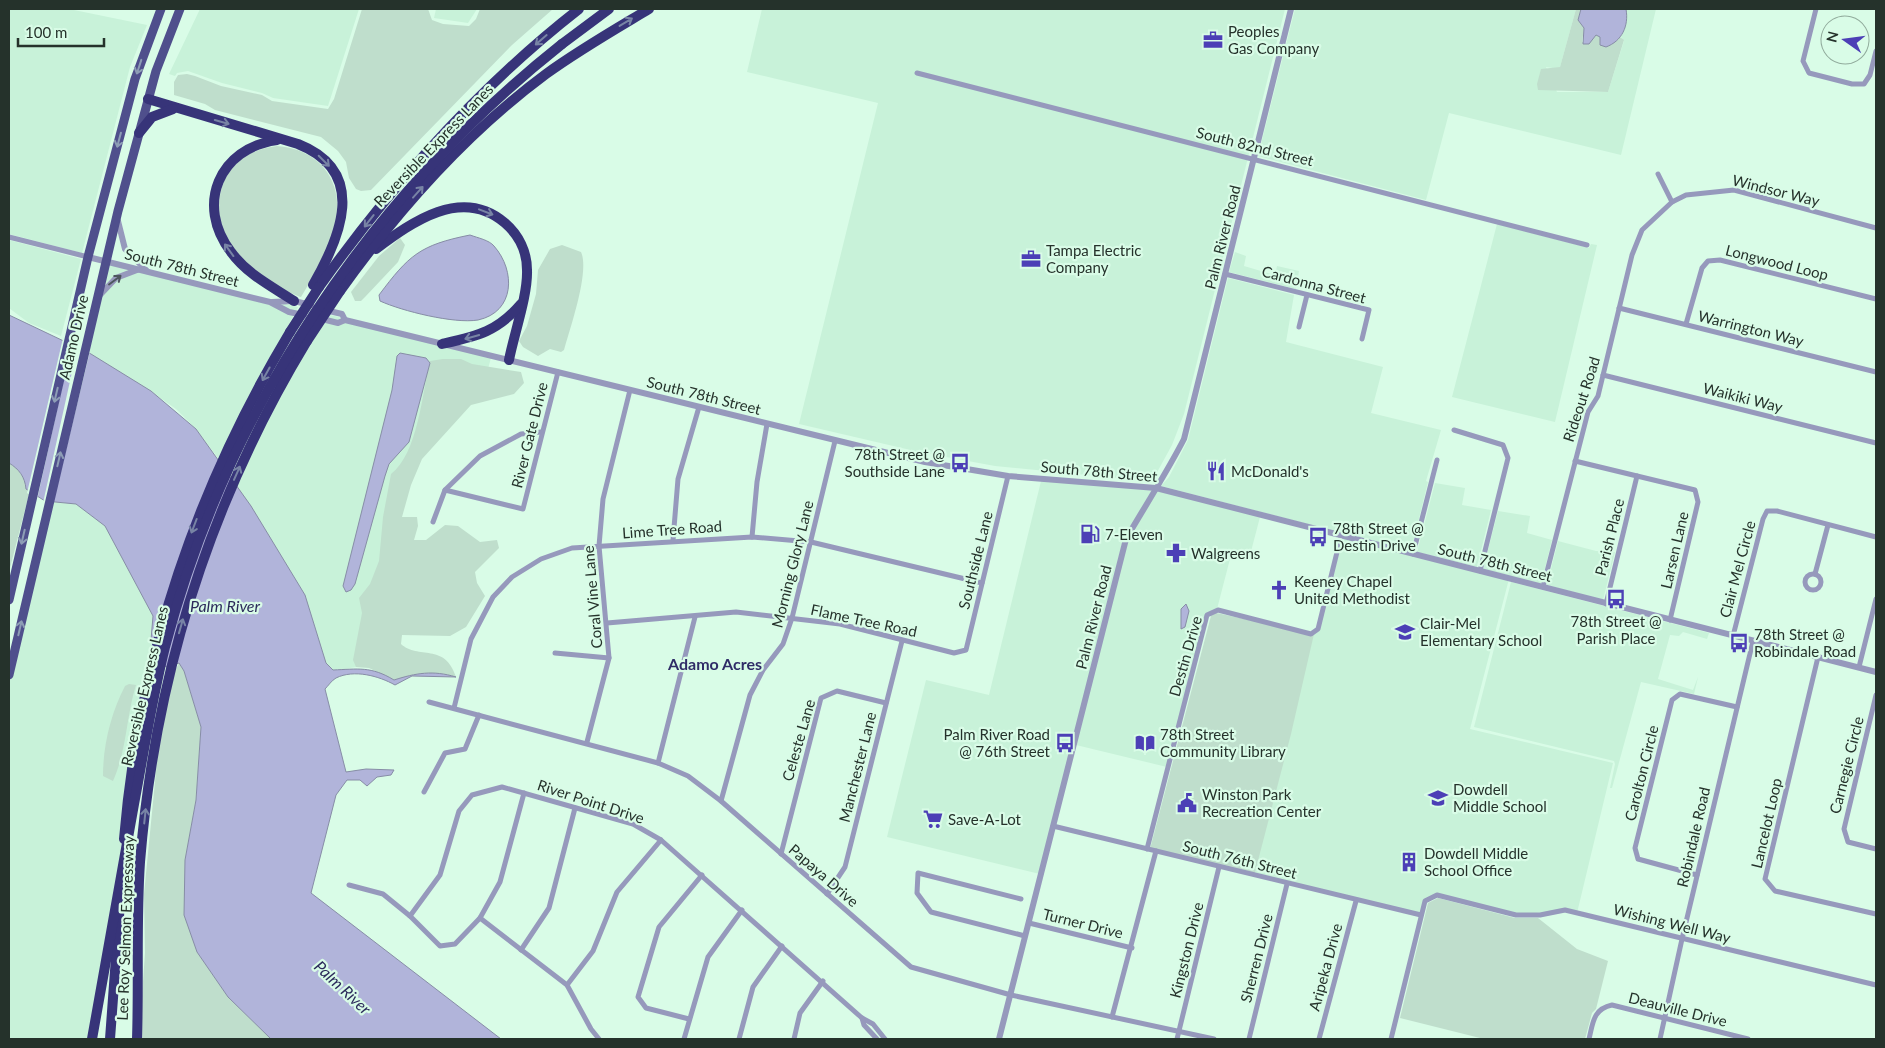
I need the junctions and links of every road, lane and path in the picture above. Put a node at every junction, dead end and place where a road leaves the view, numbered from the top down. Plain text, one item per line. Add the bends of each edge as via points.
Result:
1 (161, 9) edge
2 (180, 9) edge
3 (579, 9) edge
4 (609, 9) edge
5 (649, 9) edge
6 (1291, 9) edge
7 (1816, 9) edge
8 (1876, 51) edge
9 (917, 73) dead end
10 (148, 99) junction
11 (175, 109) junction
12 (139, 133) junction
13 (281, 140) junction
14 (1254, 158) junction
15 (1658, 174) dead end
16 (1672, 202) junction
17 (118, 211) junction
18 (1876, 228) edge
19 (9, 237) edge
20 (1587, 245) dead end
21 (365, 257) junction
22 (88, 258) junction
23 (105, 261) junction
24 (139, 269) junction
25 (148, 272) junction
26 (1226, 274) junction
27 (316, 286) junction
28 (1307, 294) junction
29 (96, 299) junction
30 (1876, 299) edge
31 (294, 301) junction
32 (270, 302) junction
33 (521, 303) junction
34 (1619, 308) junction
35 (345, 320) junction
36 (1686, 324) junction
37 (1299, 327) dead end
38 (1362, 339) dead end
39 (442, 344) junction
40 (509, 360) junction
41 (558, 372) junction
42 (1876, 372) edge
43 (1603, 375) junction
44 (630, 390) junction
45 (699, 407) junction
46 (766, 424) junction
47 (1454, 430) dead end
48 (541, 432) junction
49 (835, 440) junction
50 (1876, 443) edge
51 (1437, 460) dead end
52 (1575, 461) junction
53 (1008, 476) junction
54 (1637, 476) junction
55 (1156, 488) junction
56 (445, 490) junction
57 (433, 522) dead end
58 (1828, 525) junction
59 (1341, 536) junction
60 (752, 537) junction
61 (1876, 537) edge
62 (673, 540) junction
63 (811, 542) junction
64 (599, 546) junction
65 (1413, 554) junction
66 (1480, 571) junction
67 (1816, 574) dead end
68 (982, 582) junction
69 (1543, 587) junction
70 (1876, 599) edge
71 (9, 600) edge
72 (1606, 604) junction
73 (695, 617) junction
74 (792, 618) junction
75 (1670, 620) junction
76 (607, 623) junction
77 (1733, 636) junction
78 (902, 641) junction
79 (1753, 641) junction
80 (966, 650) joint
81 (555, 653) dead end
82 (1818, 657) junction
83 (609, 658) junction
84 (1859, 667) junction
85 (1876, 672) edge
86 (9, 675) edge
87 (1876, 695) edge
88 (429, 702) dead end
89 (886, 703) junction
90 (1737, 707) junction
91 (454, 708) junction
92 (479, 715) junction
93 (588, 742) junction
94 (658, 763) junction
95 (424, 792) dead end
96 (524, 793) junction
97 (721, 801) junction
98 (575, 808) junction
99 (1053, 826) junction
100 (661, 840) junction
101 (1876, 848) edge
102 (1147, 849) junction
103 (1156, 852) junction
104 (781, 854) junction
105 (1219, 867) junction
106 (702, 875) junction
107 (1697, 875) junction
108 (1287, 884) junction
109 (349, 885) dead end
110 (827, 894) junction
111 (1021, 899) dead end
112 (1356, 900) junction
113 (742, 910) junction
114 (1876, 914) edge
115 (1421, 915) junction
116 (410, 916) junction
117 (480, 918) junction
118 (1029, 923) junction
119 (1025, 936) junction
120 (1682, 939) junction
121 (782, 946) junction
122 (1132, 948) junction
123 (521, 950) junction
124 (823, 981) junction
125 (567, 985) junction
126 (1876, 985) edge
127 (1011, 995) junction
128 (862, 1018) junction
129 (1112, 1018) junction
130 (689, 1019) junction
131 (1666, 1019) junction
132 (1179, 1031) junction
133 (1727, 1036) edge
134 (92, 1039) edge
135 (110, 1039) edge
136 (136, 1039) edge
137 (599, 1039) edge
138 (684, 1039) edge
139 (739, 1039) edge
140 (794, 1039) edge
141 (876, 1039) edge
142 (885, 1039) edge
143 (999, 1039) edge
144 (1177, 1039) edge
145 (1214, 1039) edge
146 (1249, 1039) edge
147 (1319, 1039) edge
148 (1391, 1039) edge
149 (1589, 1039) edge
150 (1660, 1039) edge
151 (1748, 1039) edge

1 -> 22 main road, Adamo Drive via 132,93
2 - 10 main road, Adamo Drive
3 -> 27 highway, Lee Roy Selmon Expressway via 495,83 425,156
4 - 134 highway, Reversible Express Lanes, bridge via 510,87 416,180 373,231 302,332 264,396 232,461 197,546 161,663
21 -> 5 highway, Lee Roy Selmon Expressway via 417,194 495,115 565,60
6 - 14 street, Palm River Road
7 - 8 street via 1803,61 1808,73 1864,84 1870,75
9 - 14 street, South 82nd Street
10 - 11 highway
10 - 12 main road, Adamo Drive
11 - 12 highway via 157,114
11 -> 13 highway
12 - 17 main road, Adamo Drive
13 -> 27 highway via 304,146 317,154 333,171 340,186 343,205 340,226
31 -> 13 highway via 241,264 222,238 214,216 216,187 230,163 253,146
14 - 20 street, South 82nd Street
14 - 26 street, Palm River Road
15 - 16 street
16 - 18 street, Windsor Way via 1686,195 1734,190
16 - 34 street, Rideout Road via 1642,230 1632,255
17 - 23 main road, Adamo Drive
17 - 25 street via 118,228 125,249
19 - 22 street
21 -> 33 highway via 404,227 431,214 460,207 479,209 503,221 522,246 527,270
136 -> 21 highway, Lee Roy Selmon Expressway, bridge via 142,837 153,752 169,673 204,554 232,483 260,424 307,341
22 - 23 street, South 78th Street
22 -> 71 main road, Adamo Drive
23 - 24 street, South 78th Street
23 - 29 main road, Adamo Drive
24 - 25 street, South 78th Street
29 -> 24 street via 116,278
25 - 32 street, South 78th Street
26 - 28 street, Cardonna Street
26 - 55 street, Palm River Road via 1184,439
27 -> 135 highway, Lee Roy Selmon Expressway, bridge via 234,433 207,493 182,558 149,677 128,795
28 - 37 street
28 - 38 street, Cardonna Street via 1369,310
86 -> 29 main road, Adamo Drive
30 - 36 street, Longwood Loop via 1720,260 1708,261 1702,268
31 - 32 street, South 78th Street
31 - 35 street, South 78th Street via 342,314
32 - 35 street, South 78th Street via 289,312 338,323
33 -> 39 highway via 506,321 492,330
33 - 40 highway
34 - 36 street, Warrington Way
34 - 43 street, Rideout Road
35 - 39 street, South 78th Street
36 - 42 street, Warrington Way
39 - 40 street, South 78th Street
40 - 41 street, South 78th Street
41 - 44 street, South 78th Street
41 - 48 street, River Gate Drive
43 - 50 street, Waikiki Way
43 - 52 street, Rideout Road via 1598,396 1588,412
44 - 45 street, South 78th Street
44 - 64 street, Coral Vine Lane via 603,499
45 - 46 street, South 78th Street
45 - 62 street via 678,479
46 - 49 street, South 78th Street
46 - 60 street
47 - 66 street via 1503,445 1508,458
48 - 56 street via 521,434 480,456
48 - 56 street, River Gate Drive via 523,509
49 - 53 street, South 78th Street via 925,462
49 - 63 street, Morning Glory Lane
51 - 65 street
52 - 54 street, Larsen Lane
52 - 69 street, Rideout Road
53 - 55 street, South 78th Street
53 - 68 street, Southside Lane
54 - 72 street, Parish Place
54 - 75 street, Larsen Lane via 1695,490 1698,502
55 - 59 street, South 78th Street
55 - 99 street, Palm River Road via 1126,540
56 - 57 street
58 - 61 street, Clair Mel Circle
58 - 67 street
58 - 77 street, Clair Mel Circle via 1767,511
59 - 65 street, South 78th Street
59 - 102 street, Destin Drive via 1318,629 1310,634 1218,610 1207,615
60 - 62 street, Lime Tree Road
60 - 63 street, Lime Tree Road
62 - 64 street, Lime Tree Road
63 - 68 street, Lime Tree Road
63 - 74 street, Morning Glory Lane
64 - 76 street, Coral Vine Lane
64 - 91 street, Lime Tree Road via 572,548 541,559 512,577 493,597 471,639
65 - 66 street, South 78th Street
66 - 69 street, South 78th Street
68 - 80 street, Southside Lane
69 - 72 street, South 78th Street
70 - 84 street
72 - 75 street, South 78th Street
73 - 74 street, Flame Tree Road via 736,612
73 - 76 street, Flame Tree Road
73 - 94 street
74 - 78 street, Flame Tree Road via 840,624
74 - 97 street, Morning Glory Lane via 783,644 763,670 750,695
75 - 77 street, South 78th Street
76 - 83 street, Coral Vine Lane
77 - 79 street, South 78th Street
78 - 80 street, Flame Tree Road via 954,652
78 - 89 street, Manchester Lane
79 - 82 street, South 78th Street
79 - 90 street, Robindale Road
81 - 83 street
82 - 84 street, South 78th Street
82 - 114 street, Lancelot Loop via 1765,879 1775,891
83 - 93 street, Coral Vine Lane
84 - 85 street, South 78th Street
87 - 101 street, Carnegie Circle via 1844,830 1848,842
88 - 91 street, Papaya Drive
89 - 104 street, Celeste Lane via 837,691 821,698
89 - 110 street, Manchester Lane via 845,867
90 - 107 street, Robindale Road
90 - 107 street, Carolton Circle via 1680,694 1672,700 1635,848 1638,858
91 - 92 street, Papaya Drive
92 - 93 street, Papaya Drive
92 - 95 street via 464,749 445,754
93 - 94 street, Papaya Drive
94 - 97 street, Papaya Drive via 688,776
96 - 98 street, River Point Drive
96 - 116 street, River Point Drive via 502,787 472,795 459,811 440,875
96 - 117 street via 500,882
97 - 104 street, Papaya Drive
98 - 100 street, River Point Drive via 633,824
98 - 123 street via 550,908
99 - 102 street, South 76th Street
99 - 118 street, Palm River Road
100 - 106 street, River Point Drive
100 - 125 street via 617,892 593,951
102 - 103 street, South 76th Street
103 - 105 street, South 76th Street
103 - 122 street
104 - 110 street, Papaya Drive
105 - 108 street, South 76th Street
105 - 132 street, Kingston Drive
106 - 113 street, River Point Drive
106 - 130 street via 658,927 638,997 646,1008
107 - 120 street, Robindale Road
108 - 112 street, South 76th Street
108 - 146 street, Sherren Drive
109 - 116 street via 383,894
110 - 127 street, Papaya Drive via 911,966
111 - 119 street via 918,873 917,893 931,912
112 - 115 street, South 76th Street
112 - 147 street, Aripeka Drive
113 - 121 street, River Point Drive
113 - 130 street via 708,957
115 - 120 street, Wishing Well Way via 1425,901 1437,895 1516,915 1565,910
115 - 148 street
116 - 117 street via 440,946 455,944
117 - 123 street
118 - 119 street, Palm River Road
118 - 122 street, Turner Drive
119 - 127 street, Palm River Road
120 - 126 street, Wishing Well Way
120 - 131 street, Robindale Road
121 - 124 street, River Point Drive
121 - 139 street via 753,987
122 - 129 street
123 - 125 street
124 - 128 street, River Point Drive
124 - 140 street via 800,1013
125 - 137 street
127 - 129 street, Papaya Drive
127 - 143 street, Palm River Road
128 - 141 street, River Point Drive
128 - 142 street, River Point Drive via 873,1024
129 - 132 street, Papaya Drive
130 - 138 street
131 - 133 street, Deauville Drive
131 - 149 street, Deauville Drive via 1612,1005 1595,1014
131 - 150 street, Robindale Road
132 - 144 street, Kingston Drive
132 - 145 street, Papaya Drive
133 - 151 street, Deauville Drive

